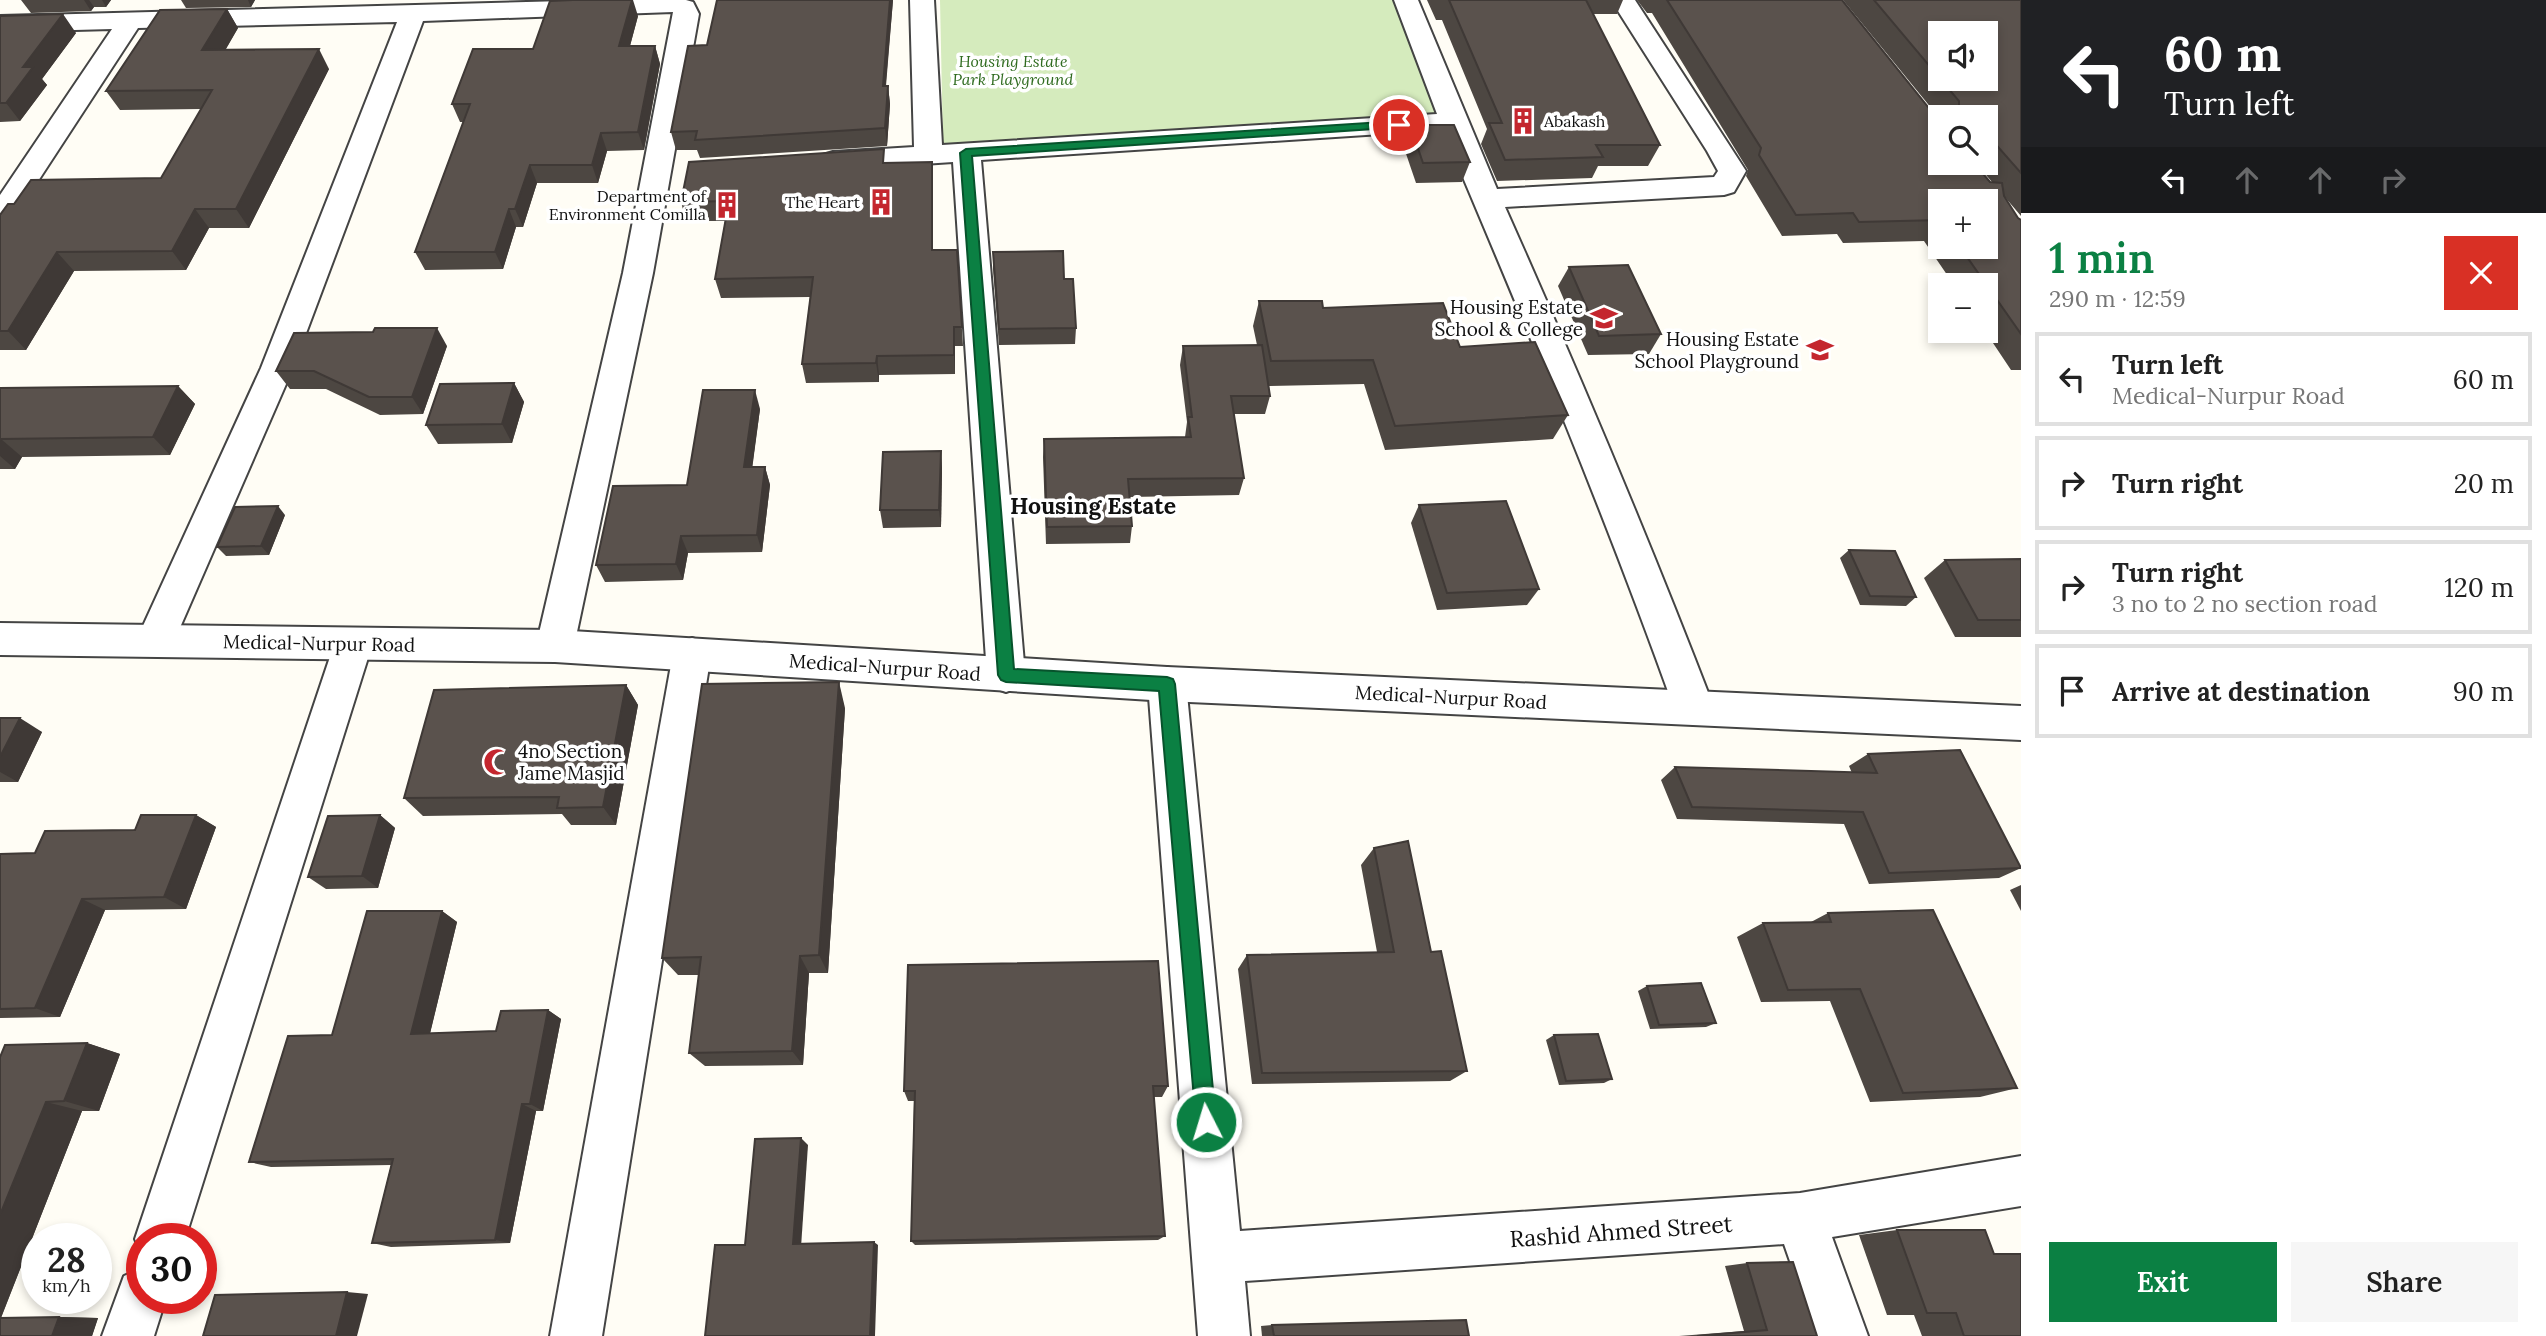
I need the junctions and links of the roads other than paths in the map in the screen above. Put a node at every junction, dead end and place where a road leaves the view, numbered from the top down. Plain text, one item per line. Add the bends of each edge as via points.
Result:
1 (922, 0) edge
2 (1406, 0) edge
3 (1623, 0) edge
4 (413, 14) junction
5 (130, 21) junction
6 (0, 24) edge
7 (1453, 121) junction
8 (966, 153) junction
9 (928, 155) junction
10 (805, 163) edge
11 (1486, 199) junction
12 (0, 217) edge
13 (0, 639) edge
14 (156, 639) junction
15 (354, 645) junction
16 (555, 646) junction
17 (692, 654) junction
18 (1006, 675) junction
19 (1167, 684) junction
20 (1694, 708) junction
21 (2021, 723) edge
22 (2021, 1181) edge
23 (1800, 1219) junction
24 (165, 1223) edge
25 (1219, 1258) junction
26 (135, 1314) edge
27 (128, 1336) edge
28 (576, 1336) edge
29 (1224, 1336) edge
30 (1842, 1336) edge

1 - 9 street
2 - 7 street
3 - 11 street via 1721,151 1732,172 1724,186
4 - 5 street
4 - 14 street via 276,368
4 - 16 street via 674,5 684,7 686,14 669,172 619,363
5 - 6 street
5 - 12 street
7 - 8 street
7 - 11 street
8 - 9 street
8 - 18 street
9 - 10 street
11 - 20 street via 1586,428
13 - 14 street, Medical-Nurpur Road
14 - 15 street, Medical-Nurpur Road
15 - 16 street, Medical-Nurpur Road
15 - 24 street
16 - 17 street, Medical-Nurpur Road
17 - 18 street, Medical-Nurpur Road
17 - 28 street
18 - 19 street, Medical-Nurpur Road
19 - 20 street, Medical-Nurpur Road
19 - 25 street
20 - 21 street, Medical-Nurpur Road
22 - 23 street, Rashid Ahmed Street
23 - 25 street, Rashid Ahmed Street
23 - 30 street
25 - 29 street
26 - 27 street

